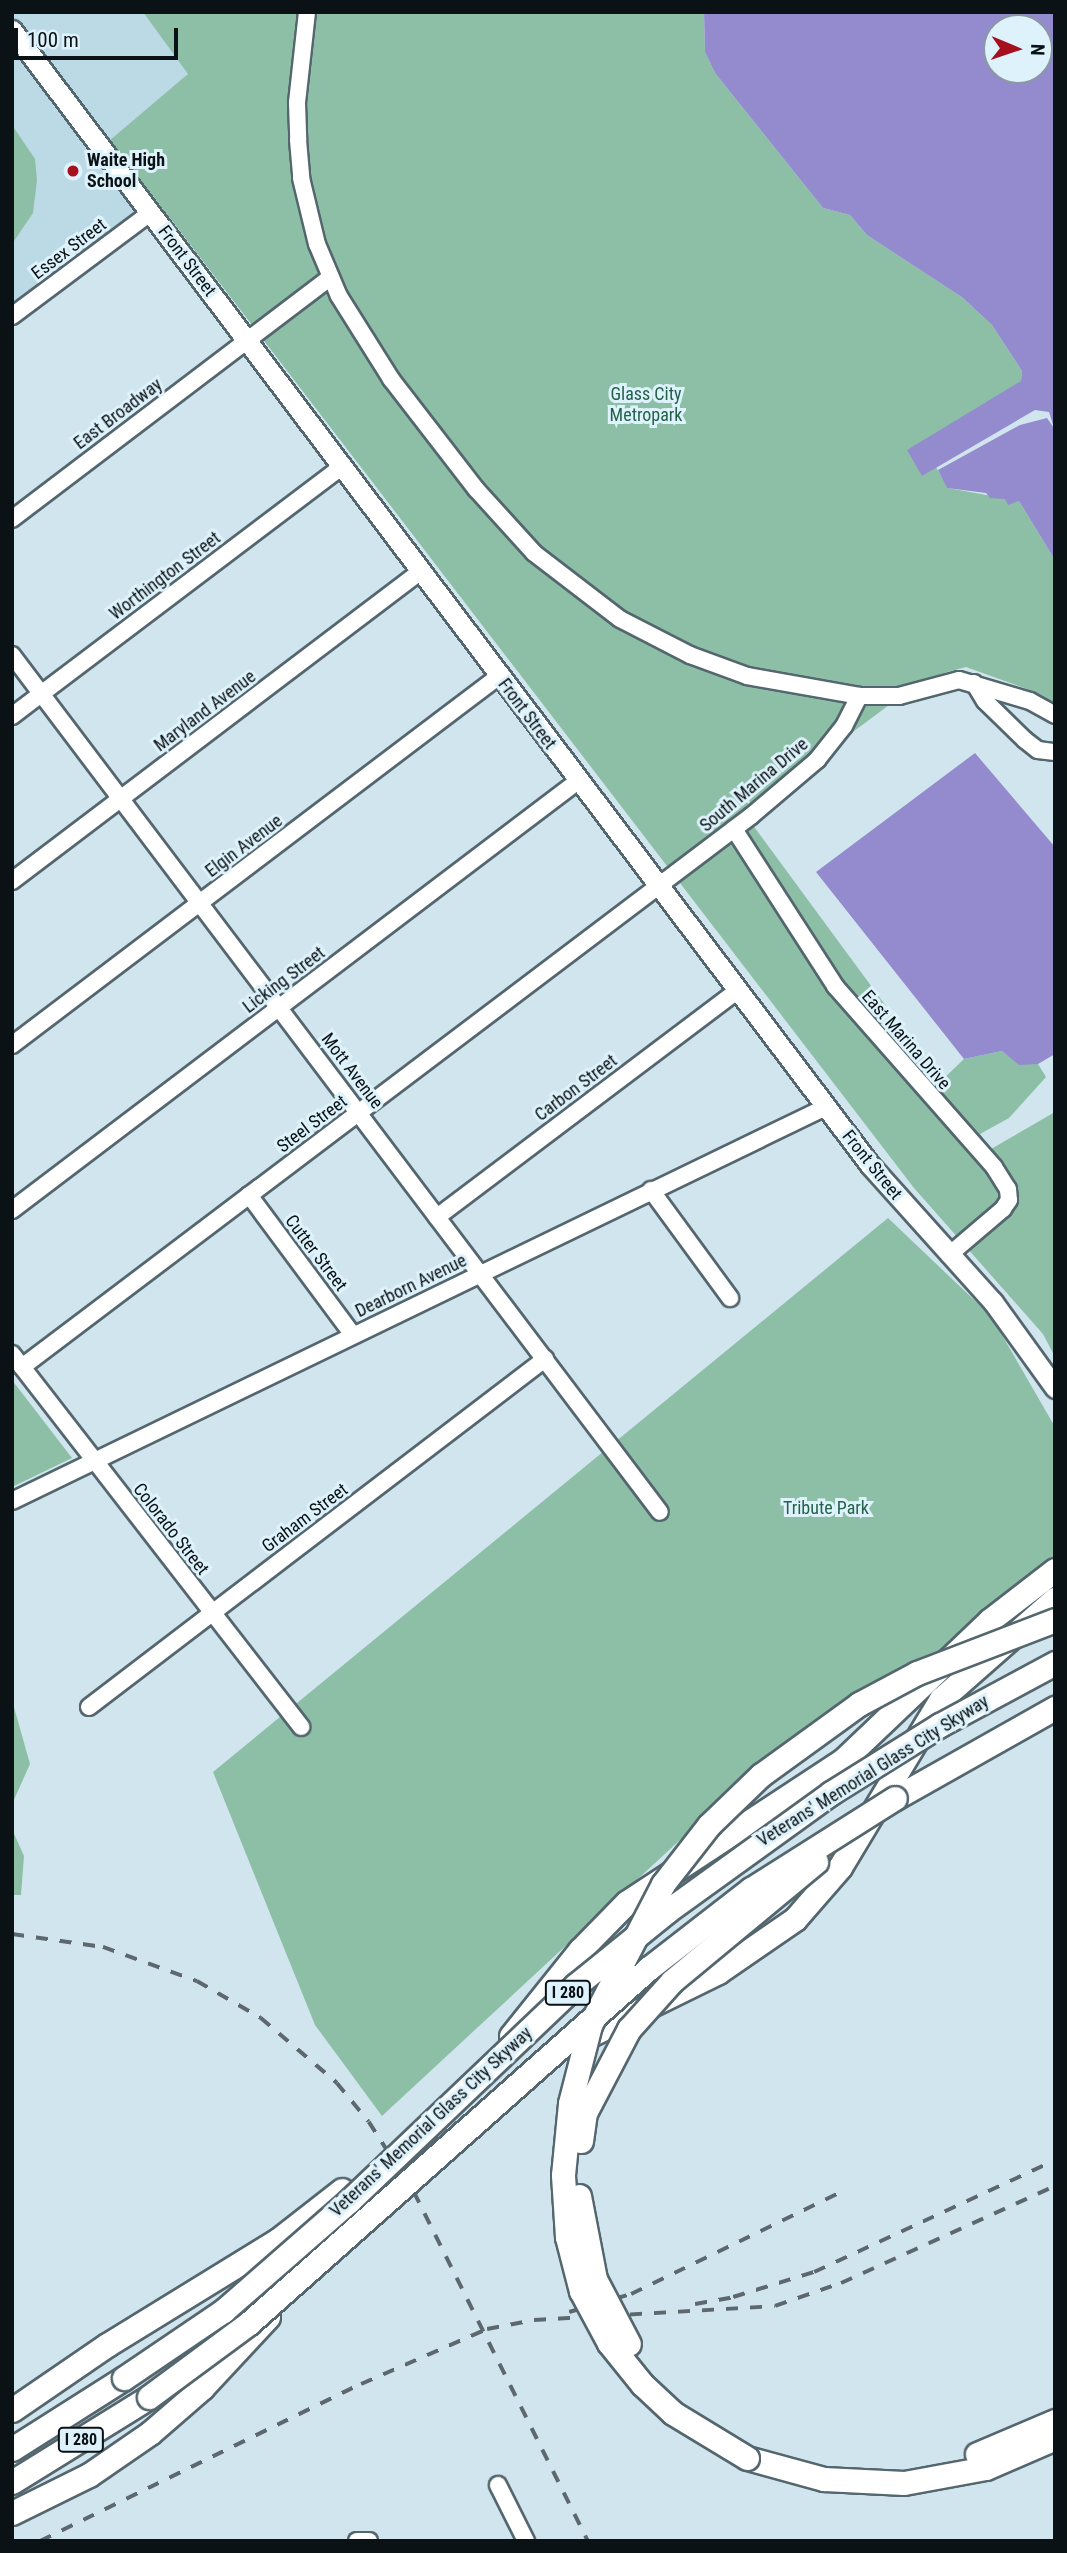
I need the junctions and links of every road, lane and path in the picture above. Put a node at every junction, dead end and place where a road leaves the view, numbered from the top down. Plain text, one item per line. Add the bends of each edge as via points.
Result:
1 (307, 12) edge
2 (12, 30) edge
3 (150, 213) junction
4 (331, 277) junction
5 (12, 316) edge
6 (247, 340) junction
7 (342, 466) junction
8 (12, 519) edge
9 (421, 571) junction
10 (12, 654) edge
11 (499, 677) junction
12 (974, 682) junction
13 (42, 694) junction
14 (859, 696) junction
15 (1055, 715) edge
16 (12, 716) edge
17 (1055, 752) edge
18 (578, 781) junction
19 (121, 799) junction
20 (734, 829) junction
21 (12, 881) edge
22 (658, 887) junction
23 (200, 903) junction
24 (737, 991) junction
25 (279, 1007) junction
26 (12, 1045) edge
27 (826, 1107) junction
28 (359, 1113) junction
29 (651, 1190) junction
30 (249, 1195) junction
31 (12, 1210) edge
32 (437, 1217) junction
33 (949, 1255) junction
34 (480, 1274) junction
35 (730, 1298) dead end
36 (353, 1335) junction
37 (545, 1359) junction
38 (17, 1361) edge
39 (1055, 1388) edge
40 (95, 1461) junction
41 (12, 1501) edge
42 (660, 1512) dead end
43 (1055, 1570) edge
44 (1055, 1599) edge
45 (212, 1613) junction
46 (1055, 1620) edge
47 (1055, 1663) edge
48 (89, 1707) dead end
49 (1055, 1708) edge
50 (301, 1727) dead end
51 (895, 1798) junction
52 (12, 2410) edge
53 (1055, 2421) edge
54 (1055, 2438) edge
55 (12, 2449) edge
56 (750, 2451) junction
57 (12, 2482) edge
58 (499, 2485) dead end
59 (12, 2513) edge
60 (357, 2541) edge
61 (369, 2541) edge
62 (526, 2541) edge

1 - 4 street via 297,103 301,178 317,244
2 - 3 main road, Front Street
3 - 5 street, Essex Street
3 - 6 main road, Front Street
4 - 6 street, East Broadway
4 - 14 street via 391,379 476,489 534,553 590,599 690,655 736,672
6 - 7 main road, Front Street
6 - 8 street, East Broadway
7 - 9 main road, Front Street
7 - 13 street, Worthington Street
9 - 11 main road, Front Street
9 - 19 street, Maryland Avenue
10 - 13 street, Mott Avenue
11 - 18 main road, Front Street
11 - 23 street, Elgin Avenue
12 - 14 street via 939,682 899,696
12 - 15 street via 1030,701
12 - 17 street via 985,701 1025,740 1038,750
13 - 16 street, Worthington Street
13 - 19 street, Mott Avenue
14 - 20 street, South Marina Drive via 844,726 817,760
18 - 22 main road, Front Street
18 - 25 street, Licking Street
19 - 21 street, Maryland Avenue
19 - 23 street, Mott Avenue
20 - 22 street, South Marina Drive
20 - 33 street, East Marina Drive via 835,986 994,1167 1008,1189 1009,1200 1003,1209
22 - 24 main road, Front Street
22 - 28 street, Steel Street
23 - 25 street, Mott Avenue
23 - 26 street, Elgin Avenue
24 - 27 main road, Front Street
24 - 32 street, Carbon Street
25 - 28 street, Mott Avenue
25 - 31 street, Licking Street
27 - 29 street, Dearborn Avenue
27 - 33 main road, Front Street via 870,1166
28 - 30 street, Steel Street
28 - 32 street, Mott Avenue
29 - 34 street, Dearborn Avenue
29 - 35 street
30 - 36 street, Cutter Street
30 - 38 street, Steel Street
32 - 34 street, Mott Avenue
33 - 39 main road, Front Street via 993,1302
34 - 36 street, Dearborn Avenue
34 - 37 street, Mott Avenue
36 - 40 street, Dearborn Avenue
37 - 42 street, Mott Avenue
37 - 45 street, Graham Street
38 - 40 street, Colorado Street
40 - 41 street, Dearborn Avenue
40 - 45 street, Colorado Street
43 - 52 highway via 971,1637 842,1761 618,1909 502,2047 342,2190 278,2240 107,2345
44 - 59 highway via 941,1699 840,1867 795,1919 718,1972 533,2064 441,2139 381,2197 170,2417 89,2475
45 - 48 street, Graham Street
45 - 50 street, Colorado Street
46 - 56 highway, bridge via 917,1673 859,1704 761,1775 709,1825 663,1884 590,2025 570,2103 563,2175 567,2237 581,2291 609,2343 642,2384 673,2413
47 - 55 highway, Veterans' Memorial Glass City Skyway / I 280, bridge via 940,1725 842,1786 666,1912 576,1985 349,2201 223,2311
49 - 51 highway, Veterans' Memorial Glass City Skyway / I 280
51 - 56 highway, bridge via 672,1981 629,2029 585,2113 577,2165 581,2222 595,2279 622,2335 678,2397
51 - 57 highway, Veterans' Memorial Glass City Skyway / I 280, bridge via 751,1889 649,1968 249,2323 149,2397
53 - 56 highway via 984,2452 904,2467 821,2463
54 - 56 highway via 986,2468 904,2483 824,2479
58 - 62 street
60 - 61 street

